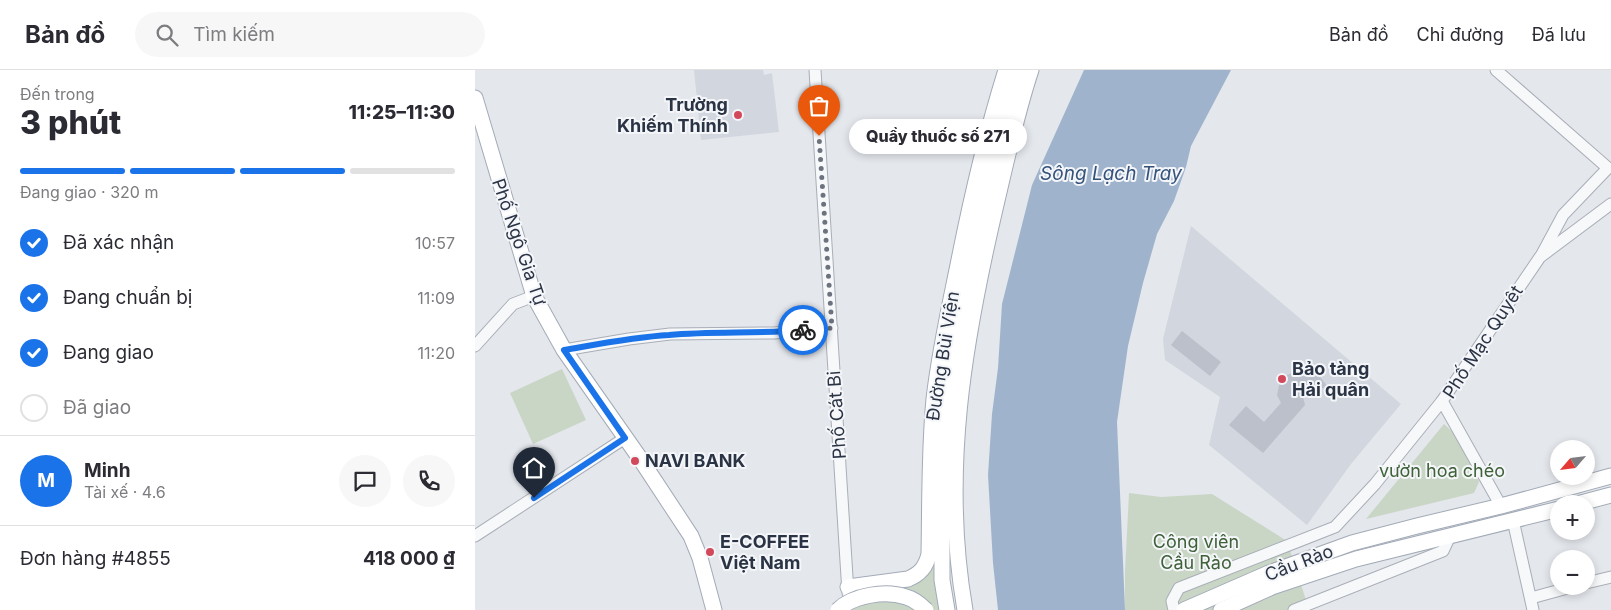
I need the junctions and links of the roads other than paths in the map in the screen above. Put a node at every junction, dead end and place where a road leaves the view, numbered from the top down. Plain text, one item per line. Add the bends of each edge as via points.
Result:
1 (815, 70) edge
2 (1006, 70) edge
3 (1018, 70) edge
4 (1031, 70) edge
5 (1496, 70) edge
6 (475, 102) edge
7 (1611, 204) edge
8 (1540, 256) junction
9 (534, 296) junction
10 (832, 328) junction
11 (475, 346) edge
12 (564, 350) junction
13 (1442, 401) junction
14 (625, 438) junction
15 (936, 455) junction
16 (1611, 476) edge
17 (1611, 495) edge
18 (1595, 499) edge
19 (1501, 506) junction
20 (1550, 511) edge
21 (1513, 520) junction
22 (475, 536) edge
23 (1450, 536) junction
24 (1611, 577) edge
25 (1595, 581) edge
26 (848, 587) junction
27 (1550, 593) edge
28 (1531, 598) junction
29 (1320, 605) edge
30 (714, 610) edge
31 (838, 610) edge
32 (847, 610) edge
33 (926, 610) edge
34 (947, 610) edge
35 (965, 610) edge
36 (1174, 610) edge
37 (1184, 610) edge
38 (1221, 610) edge
39 (1294, 610) edge
40 (1533, 610) edge

1 - 10 street, Phố Cát Bi
2 - 15 main road, Đường Bùi Viện via 976,182 943,338 935,397
3 - 15 main road, Đường Bùi Viện via 990,176 957,331
4 - 35 main road, Đường Bùi Viện via 989,239 960,392 955,512 959,578
5 - 8 street via 1608,168 1563,215
6 - 9 main road, Phố Ngô Gia Tự
7 - 8 street, Phố Mạc Quyêt
8 - 13 street, Phố Mạc Quyêt
9 - 11 street via 513,304
9 - 12 main road, Phố Ngô Gia Tự
10 - 12 street via 774,333 670,334
10 - 26 street, Phố Cát Bi
12 - 14 main road, Phố Ngô Gia Tự
13 - 19 street, Phố Mạc Quyêt
13 - 36 street via 1375,484 1335,527 1179,588 1172,600
14 - 22 street
14 - 30 main road, Phố Ngô Gia Tự via 691,536
15 - 26 main road, Đường Bùi Viện via 929,554 923,570 908,579
15 - 34 main road, Đường Bùi Viện via 942,580
16 - 19 main road, Cầu Rào
17 - 18 main road
19 - 37 main road, Cầu Rào via 1352,543
20 - 21 main road, Cầu Rào
21 - 23 main road, Cầu Rào
21 - 28 street
23 - 29 street via 1443,551
23 - 38 main road, Cầu Rào via 1306,575
24 - 25 street
26 - 32 street, Phố Cát Bi
27 - 28 street
28 - 40 street
29 - 39 street
31 - 33 main road, bridge via 876,594 907,597

